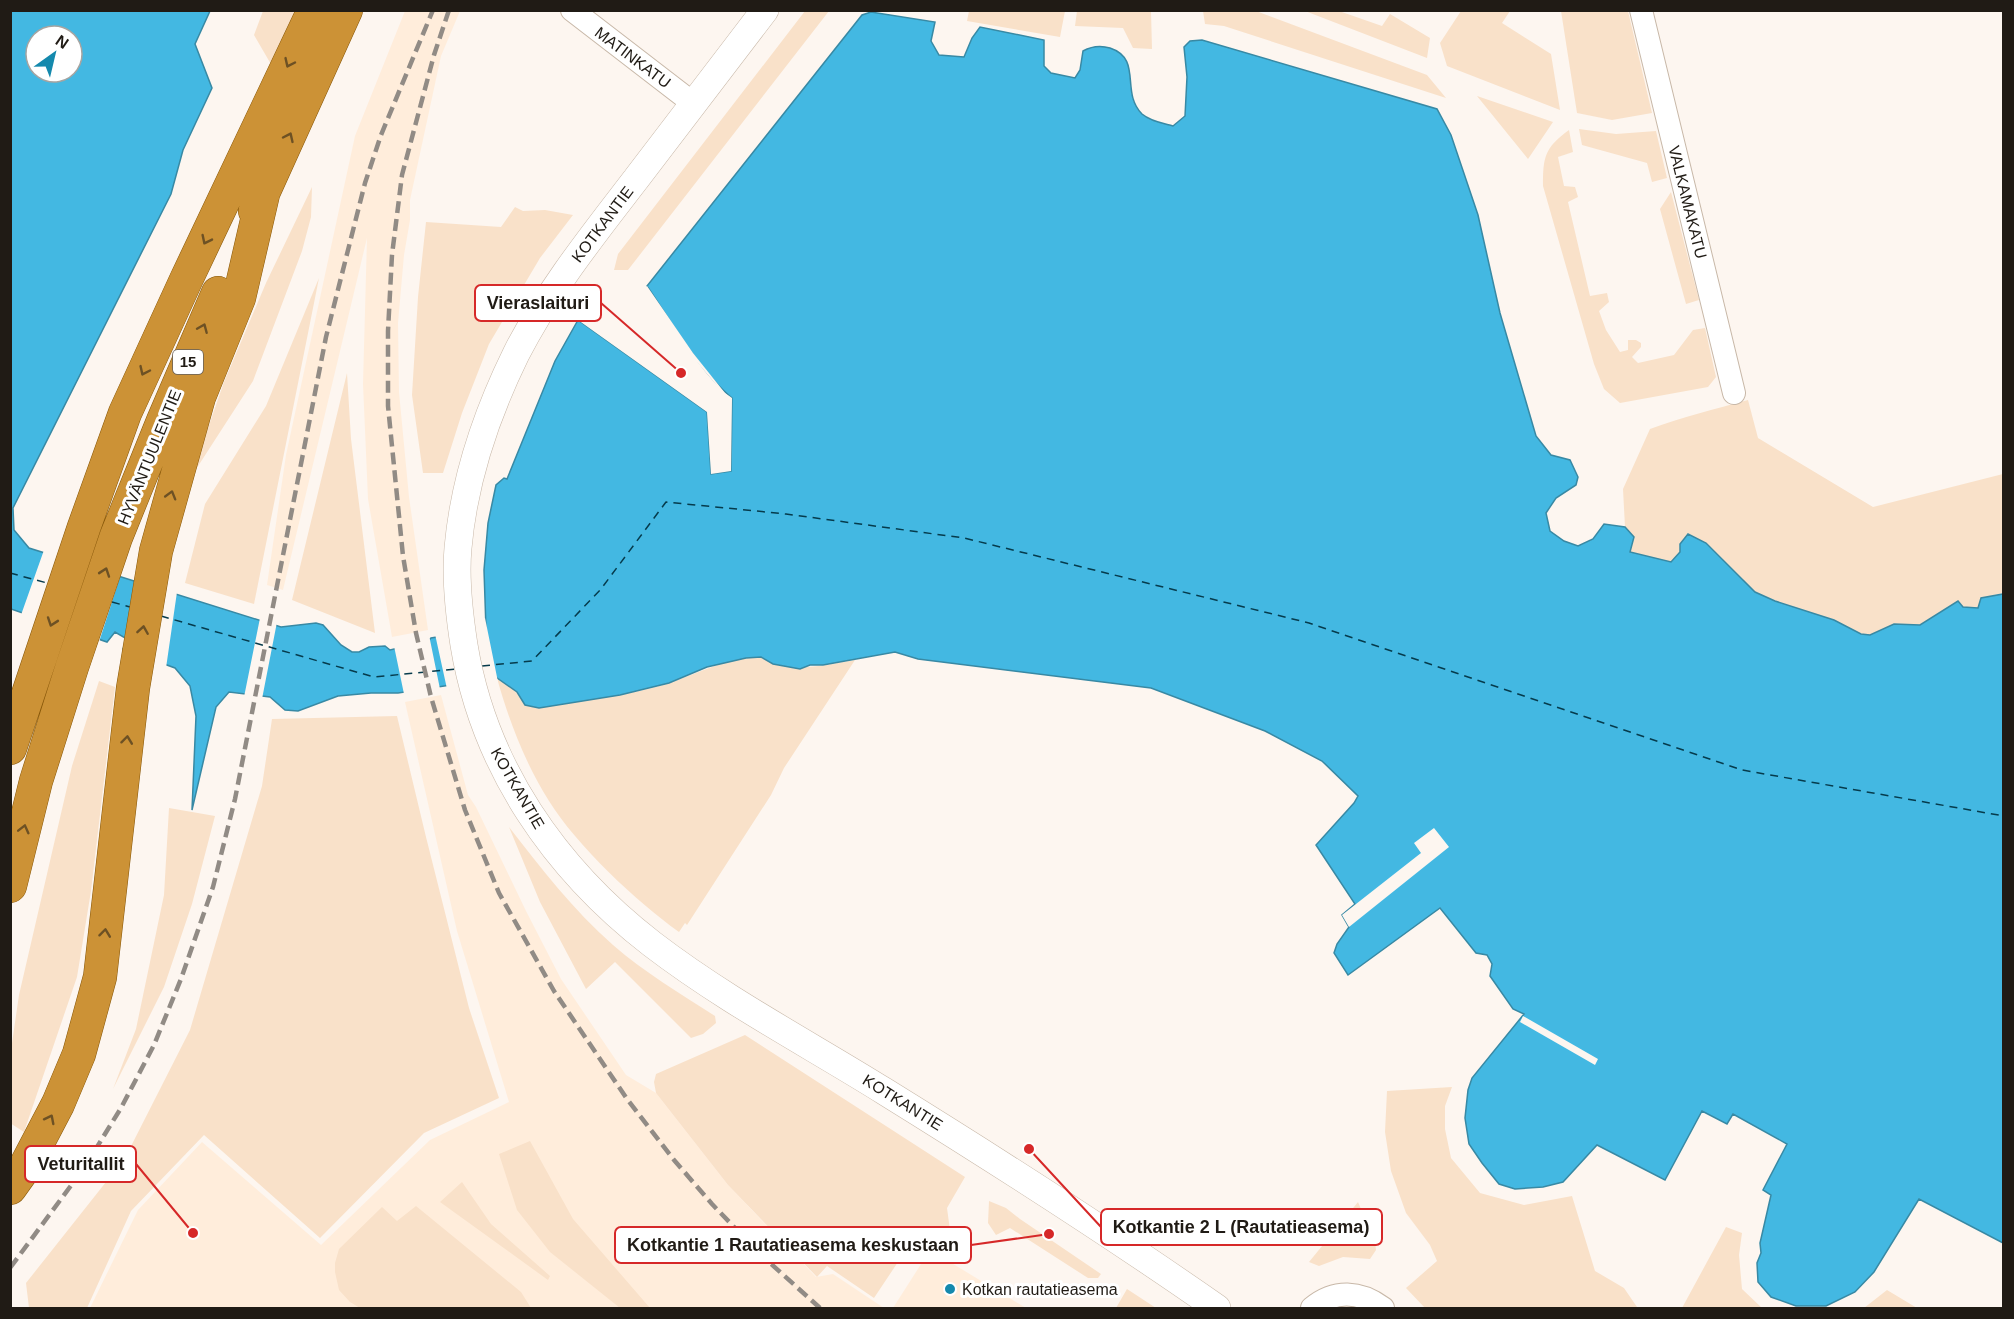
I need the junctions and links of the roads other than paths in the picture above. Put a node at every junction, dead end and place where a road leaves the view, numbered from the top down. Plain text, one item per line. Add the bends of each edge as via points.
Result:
1 (314, 10) edge
2 (346, 10) edge
3 (572, 10) edge
4 (765, 10) edge
5 (1641, 10) edge
6 (694, 104) junction
7 (264, 190) junction
8 (1734, 393) dead end
9 (40, 656) junction
10 (10, 710) edge
11 (10, 748) edge
12 (10, 886) edge
13 (10, 1188) edge
14 (1217, 1308) edge
15 (1312, 1308) edge
16 (1383, 1308) edge

1 -> 9 highway, 15 via 125,412
7 -> 2 highway, HYVÄNTUULENTIE / 15
3 - 6 street, MATINKATU
4 - 6 street, KOTKANTIE
5 - 8 street, VALKAMAKATU
6 - 14 street, KOTKANTIE via 547,300 517,352 481,434 462,513 457,583 467,665 492,747 526,809 553,846 615,913 654,946 737,1002 1097,1225
12 -> 7 highway, HYVÄNTUULENTIE / 15 via 36,781 116,537
13 -> 7 highway via 26,1167 58,1104 79,1054 100,976 134,688 156,551 200,397 240,298
9 - 10 highway
9 - 11 highway, 15
15 - 16 street via 1338,1296 1355,1294

